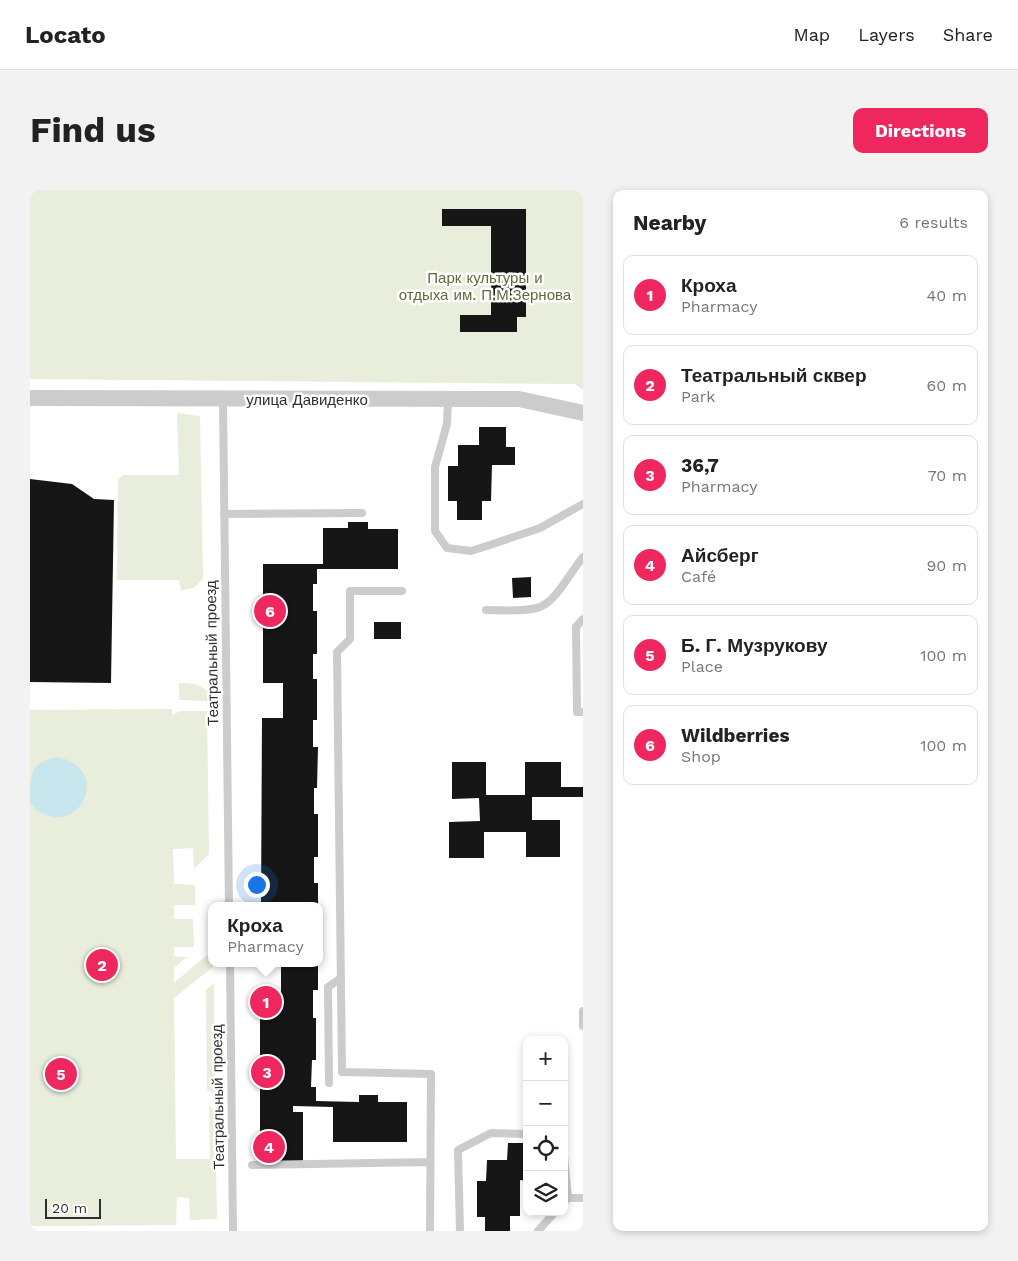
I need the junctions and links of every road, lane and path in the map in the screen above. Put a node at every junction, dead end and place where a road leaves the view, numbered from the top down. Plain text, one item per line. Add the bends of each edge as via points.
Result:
1 (37, 398) edge
2 (223, 400) junction
3 (448, 400) junction
4 (583, 413) edge
5 (583, 504) edge
6 (362, 513) dead end
7 (224, 514) junction
8 (583, 557) edge
9 (402, 591) dead end
10 (486, 610) dead end
11 (583, 619) edge
12 (583, 712) edge
13 (229, 902) edge
14 (230, 967) edge
15 (341, 978) junction
16 (583, 1011) edge
17 (583, 1026) edge
18 (328, 1082) dead end
19 (523, 1134) edge
20 (430, 1162) junction
21 (252, 1165) dead end
22 (583, 1198) edge
23 (568, 1200) edge
24 (551, 1216) edge
25 (233, 1231) edge
26 (430, 1231) edge
27 (460, 1231) edge
28 (538, 1231) edge

1 - 2 street, улица Давиденко
2 - 3 street, улица Давиденко
2 - 7 lane, Театральный проезд
3 - 4 street, улица Давиденко via 519,399
3 - 5 lane via 447,424 435,467 435,530 447,548 471,551 493,544 540,528
6 - 7 lane
7 - 13 lane, Театральный проезд
8 - 10 lane via 554,596 538,608
9 - 15 lane via 350,591 350,639 337,652
11 - 12 lane via 576,627 577,712
14 - 25 lane, Театральный проезд
15 - 18 lane via 328,987
15 - 20 lane via 342,1072 431,1074
16 - 17 lane
19 - 27 lane via 491,1134 458,1150
20 - 21 lane
20 - 26 lane
22 - 23 lane
24 - 28 lane

